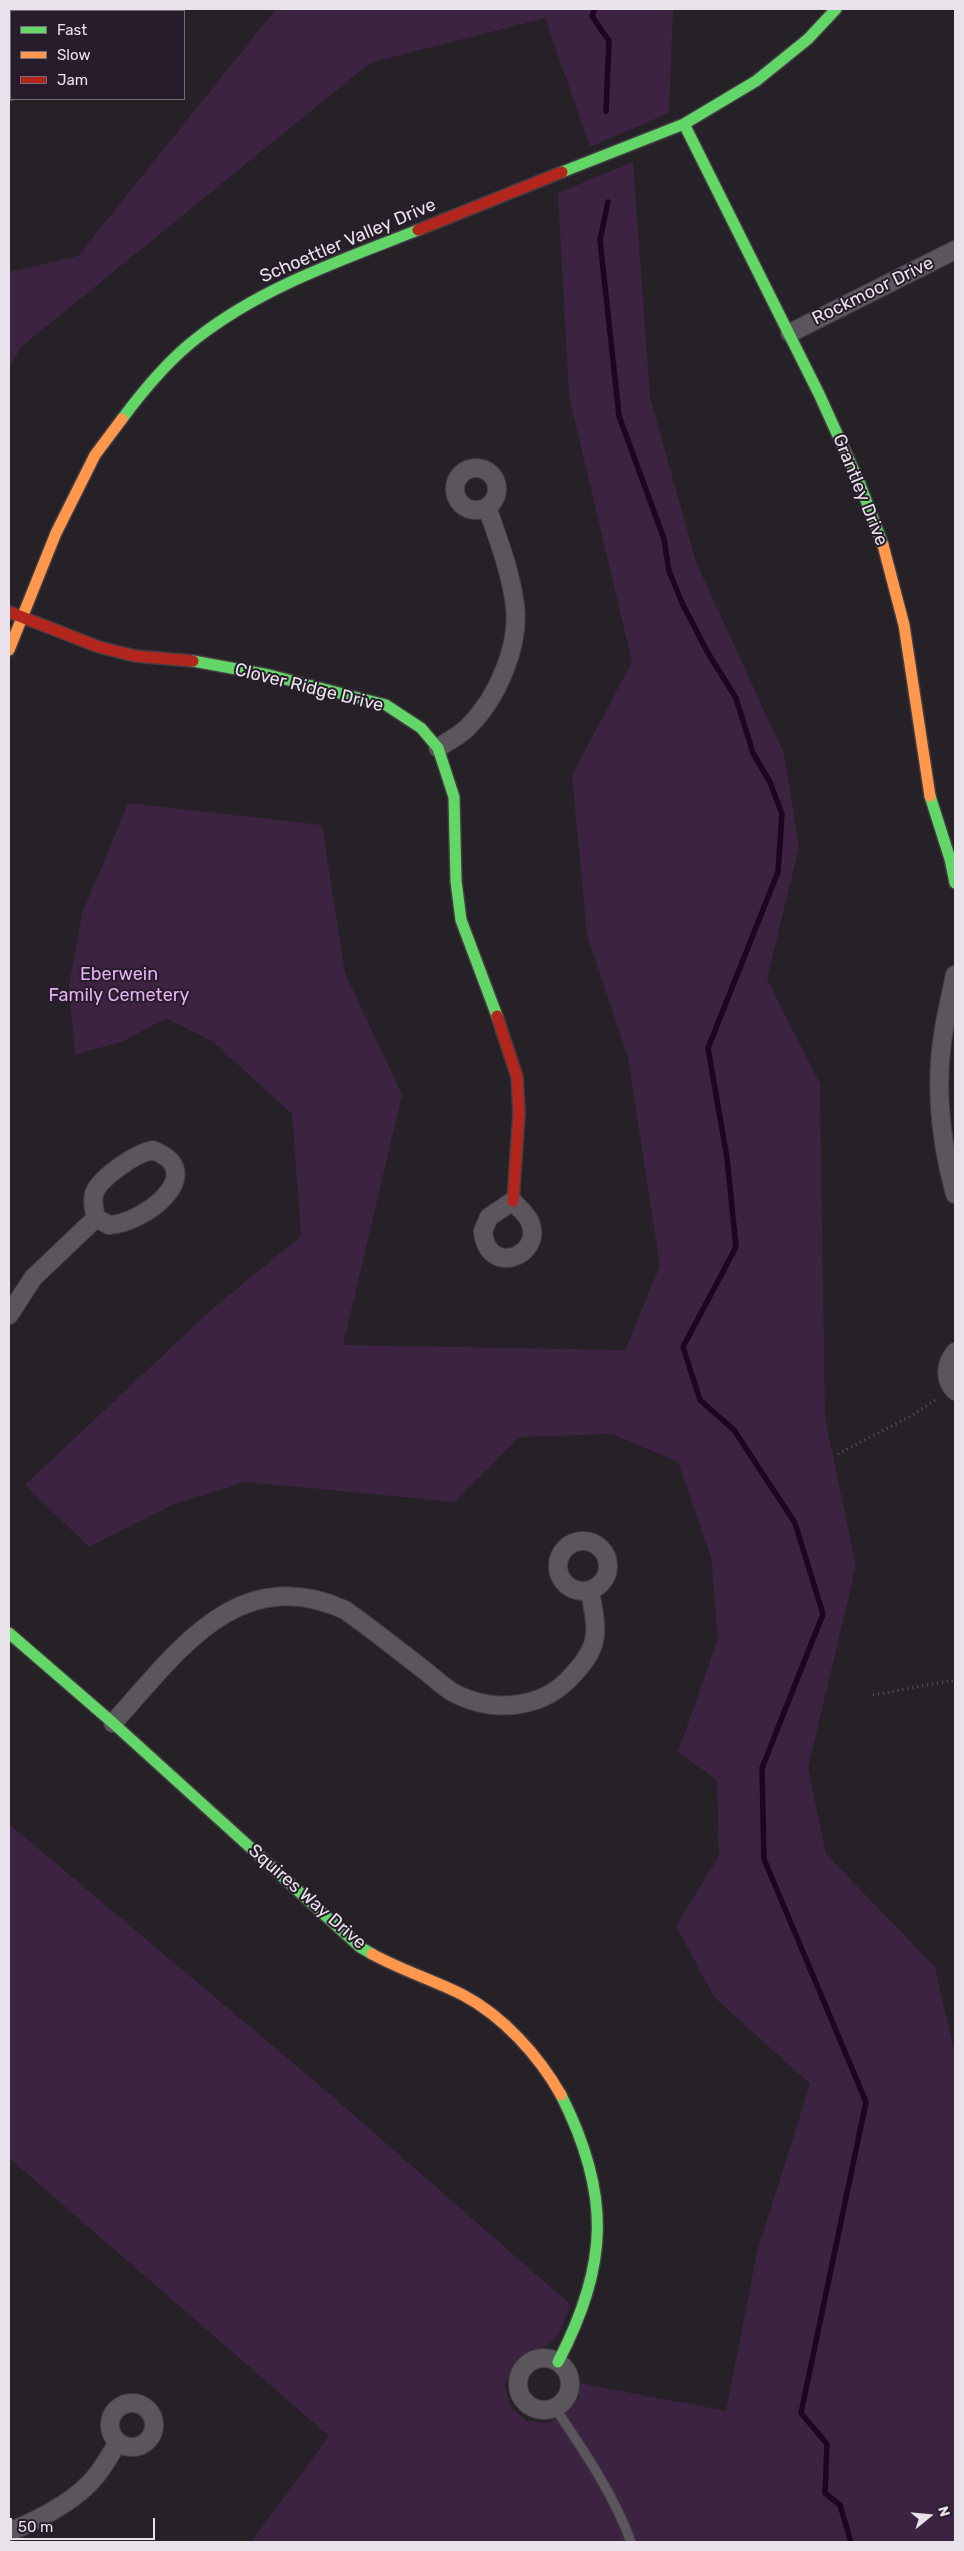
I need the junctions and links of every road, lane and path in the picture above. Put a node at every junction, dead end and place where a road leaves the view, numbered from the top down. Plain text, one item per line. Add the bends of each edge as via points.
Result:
1 (836, 9) edge
2 (684, 124) junction
3 (955, 250) edge
4 (790, 332) junction
5 (487, 507) dead end
6 (9, 612) edge
7 (22, 617) junction
8 (9, 650) edge
9 (438, 748) junction
10 (954, 866) edge
11 (955, 883) edge
12 (955, 974) edge
13 (949, 1116) edge
14 (955, 1194) edge
15 (513, 1201) dead end
16 (96, 1218) junction
17 (9, 1315) edge
18 (955, 1352) edge
19 (955, 1391) edge
20 (937, 1399) dead end
21 (838, 1454) dead end
22 (590, 1591) dead end
23 (9, 1633) edge
24 (955, 1680) edge
25 (874, 1695) dead end
26 (113, 1723) junction
27 (558, 2362) junction
28 (554, 2408) junction
29 (118, 2444) dead end
30 (9, 2532) edge
31 (631, 2542) edge

1 - 2 street, Schoettler Valley Drive via 808,39 756,81
2 - 4 street, Grantley Drive
2 - 7 street, Schoettler Valley Drive via 332,264 262,295 196,338 142,393 95,455 56,533
3 - 4 street, Rockmoor Drive
4 - 10 street, Grantley Drive via 849,457 891,571 901,614 918,739 930,799
5 - 9 street via 510,577 516,608 514,634 504,672 491,700 468,728
6 - 7 street, Clover Ridge Drive
7 - 8 street, Schoettler Valley Drive
7 - 9 street, Clover Ridge Drive via 99,647 135,656 193,661 269,675 386,705 421,728
9 - 15 street, Clover Ridge Drive via 454,797 456,881 461,920 507,1041 517,1077 519,1113
10 - 11 street, Grantley Drive
12 - 13 street via 943,1035 939,1082
13 - 14 street via 946,1159
16 - 16 street via 109,1225 119,1225 142,1215 172,1187 176,1178 172,1160 152,1150 132,1157 95,1192 92,1204
16 - 17 street via 33,1278
18 - 19 street via 947,1366
20 - 21 path
22 - 26 street via 596,1628 593,1650 564,1684 522,1704 501,1707 456,1695 345,1610 326,1601 282,1596 242,1604 196,1634
23 - 26 street, Squires Way Drive
24 - 25 path
26 - 27 street, Squires Way Drive via 360,1947 397,1968 481,2005 515,2034 541,2063 576,2122 587,2155 596,2205 598,2243 592,2278 582,2313
27 - 28 street via 570,2383 565,2399
27 - 28 street via 550,2358 533,2360 520,2372 518,2381 527,2404 543,2410
28 - 31 lane via 595,2468 621,2514
29 - 30 street via 95,2478 50,2513

